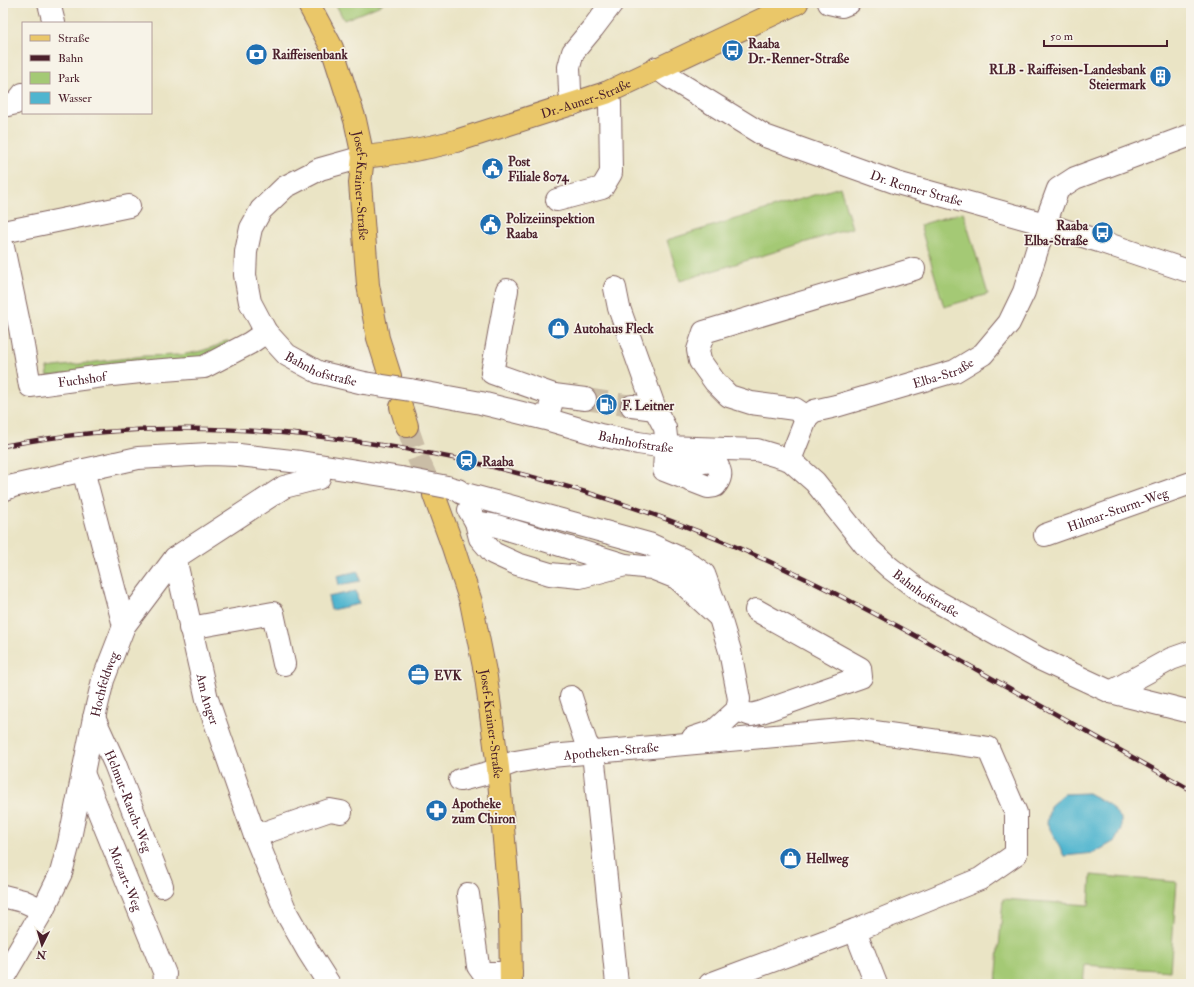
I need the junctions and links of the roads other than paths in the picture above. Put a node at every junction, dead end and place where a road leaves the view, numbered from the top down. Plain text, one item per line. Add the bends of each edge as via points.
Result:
1 (49, 3) edge
2 (308, 3) edge
3 (797, 3) edge
4 (829, 3) edge
5 (849, 3) edge
6 (611, 4) edge
7 (770, 10) edge
8 (54, 22) edge
9 (657, 68) junction
10 (606, 93) junction
11 (22, 95) edge
12 (573, 104) junction
13 (3, 106) edge
14 (1191, 135) edge
15 (363, 157) junction
16 (557, 200) dead end
17 (129, 206) dead end
18 (1044, 224) junction
19 (3, 232) edge
20 (3, 247) edge
21 (914, 269) dead end
22 (1191, 272) edge
23 (615, 288) dead end
24 (507, 290) dead end
25 (266, 332) junction
26 (390, 376) dead end
27 (554, 395) junction
28 (585, 399) tunnel mouth
29 (632, 406) tunnel mouth
30 (655, 409) junction
31 (807, 417) junction
32 (546, 418) junction
33 (665, 453) junction
34 (790, 460) junction
35 (83, 470) junction
36 (319, 478) dead end
37 (1191, 483) edge
38 (3, 490) edge
39 (447, 492) junction
40 (510, 506) junction
41 (476, 522) junction
42 (1045, 535) dead end
43 (628, 538) junction
44 (175, 558) junction
45 (625, 565) junction
46 (756, 610) dead end
47 (720, 618) junction
48 (124, 626) junction
49 (190, 628) junction
50 (1191, 652) edge
51 (284, 664) dead end
52 (1111, 692) junction
53 (571, 697) dead end
54 (736, 710) junction
55 (1191, 712) edge
56 (94, 718) junction
57 (675, 744) junction
58 (593, 753) junction
59 (498, 768) junction
60 (83, 773) junction
61 (460, 780) dead end
62 (341, 812) dead end
63 (255, 836) junction
64 (162, 886) dead end
65 (468, 894) dead end
66 (3, 896) edge
67 (43, 910) junction
68 (855, 930) junction
69 (3, 978) edge
70 (511, 978) edge
71 (164, 984) edge
72 (329, 984) edge
73 (618, 984) edge
74 (710, 984) edge
75 (876, 984) edge

1 - 8 street
2 - 15 main road, Josef-Krainer-Straße via 332,48 355,120
3 - 7 main road, Dr.-Auner-Straße
4 - 5 street via 842,6
6 - 12 street via 573,52 570,67
7 - 9 main road, Dr.-Auner-Straße
9 - 10 main road, Dr.-Auner-Straße
9 - 18 street, Dr. Renner Straße via 669,78 765,136 897,183
10 - 12 main road, Dr.-Auner-Straße
10 - 16 street via 610,103 611,173 602,188
11 - 13 street via 16,103
12 - 15 main road, Dr.-Auner-Straße via 456,141
14 - 18 street, Elba-Straße via 1075,178 1058,189
15 - 25 street, Bahnhofstraße via 320,169 285,186 261,210 251,228 244,274 250,302
15 - 26 main road, Josef-Krainer-Straße via 360,183 368,285 378,338
17 - 19 street
18 - 22 street, Dr. Renner Straße
18 - 31 street, Elba-Straße via 1024,292 1009,323 983,354 955,371 814,411
20 - 25 street, Fuchshof via 30,386 204,367
21 - 31 street via 704,332 698,350 700,361 729,396 751,404 795,409
23 - 30 street via 619,308
24 - 27 street via 492,373
25 - 32 street, Bahnhofstraße, bridge via 287,355 318,372 364,383 406,408 481,403
27 - 28 street
27 - 32 street
29 - 30 street
30 - 33 street via 665,428
31 - 34 street
32 - 33 street, Bahnhofstraße
33 - 34 street, Bahnhofstraße via 757,450
34 - 52 street, Bahnhofstraße via 815,482 866,546 924,594 1040,659
35 - 38 street
35 - 39 street, bridge via 138,458 239,455 401,478
35 - 48 street
36 - 44 street, Hochfeldweg via 284,487
37 - 42 street, Hilmar-Sturm-Weg
39 - 40 street
39 - 41 street
39 - 59 main road, Josef-Krainer-Straße via 453,547 471,602 486,677
40 - 41 street
40 - 43 street
41 - 45 street
41 - 45 street via 480,538 493,553 543,572 580,577
43 - 45 street
43 - 47 street via 649,544 684,560 704,574
44 - 48 street, Hochfeldweg
44 - 49 street, Am Anger
45 - 47 street via 652,568 677,578
46 - 54 street via 860,668 861,677 759,713 750,715
47 - 54 street via 730,651 739,699
48 - 56 street, Hochfeldweg via 103,680
49 - 51 street via 273,613
49 - 63 street, Am Anger via 206,698
50 - 52 street via 1171,659
52 - 55 street, Bahnhofstraße
53 - 58 street via 586,743
54 - 57 street via 714,731
56 - 60 street, Hochfeldweg
56 - 64 street, Helmut-Rauch-Weg
57 - 58 street, Apotheken-Straße
57 - 68 street, Apotheken-Straße via 853,729 988,748 1016,813 1016,854 980,879
58 - 59 street, Apotheken-Straße via 551,756
58 - 73 street
59 - 61 street, Apotheken-Straße
59 - 70 main road, Josef-Krainer-Straße via 510,911
60 - 67 street, Hochfeldweg via 70,843 61,873
60 - 71 street, Mozart-Weg via 165,974
62 - 63 street via 330,810
63 - 72 street, Am Anger via 287,914
65 - 70 street via 478,966 483,972
66 - 67 street
67 - 69 street, Hochfeldweg
68 - 74 street
68 - 75 street

